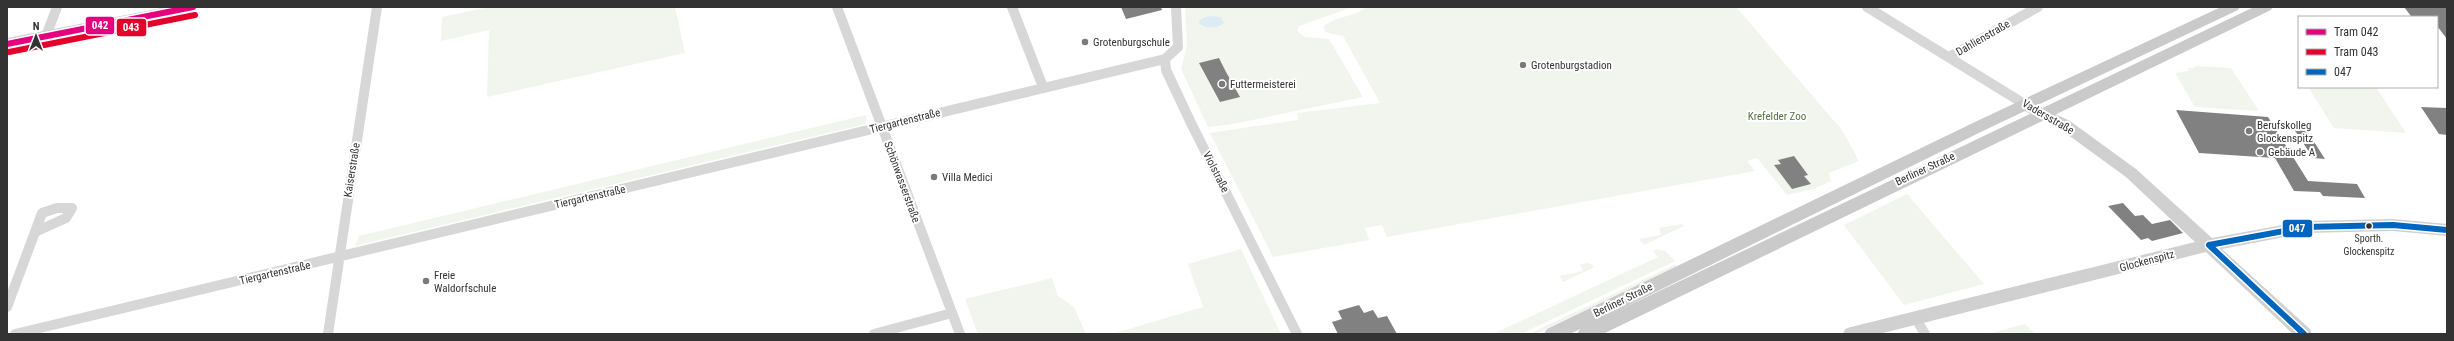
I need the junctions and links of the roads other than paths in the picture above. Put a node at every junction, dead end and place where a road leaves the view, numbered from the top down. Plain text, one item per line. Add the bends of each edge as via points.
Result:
1 (58, 7) edge
2 (189, 7) edge
3 (377, 7) edge
4 (837, 7) edge
5 (1012, 7) edge
6 (1176, 7) edge
7 (2038, 7) edge
8 (2233, 7) edge
9 (2266, 7) edge
10 (1873, 8) edge
11 (46, 36) junction
12 (7, 43) edge
13 (1949, 57) junction
14 (1165, 59) junction
15 (1043, 87) junction
16 (2026, 105) junction
17 (2043, 113) junction
18 (881, 126) junction
19 (2447, 230) edge
20 (34, 232) dead end
21 (2209, 245) junction
22 (338, 257) junction
23 (7, 307) edge
24 (952, 313) junction
25 (1916, 319) junction
26 (15, 334) edge
27 (328, 334) edge
28 (874, 334) edge
29 (960, 334) edge
30 (1297, 334) edge
31 (1553, 334) edge
32 (1586, 334) edge
33 (1851, 334) edge
34 (1925, 334) edge
35 (2304, 334) edge

1 - 11 street
2 - 11 main road
3 - 22 street, Kaiserstraße
4 - 18 street, Schönwasserstraße
5 - 15 street
6 - 14 street via 1178,47
7 - 13 street, Dahlienstraße
8 - 16 main road, Berliner Straße
9 - 17 main road, Berliner Straße
10 - 13 street, Vadersstraße
11 - 12 main road
13 - 16 street, Vadersstraße
14 - 15 street, Tiergartenstraße
14 - 30 street, Violstraße via 1166,70 1191,123
15 - 18 street, Tiergartenstraße
16 - 17 main road, Vadersstraße
16 - 31 main road, Berliner Straße
17 - 21 main road, Vadersstraße via 2065,125 2131,173
17 - 32 main road, Berliner Straße
18 - 22 street, Tiergartenstraße
18 - 24 street, Schönwasserstraße
19 - 21 main road, Glockenspitz via 2393,226 2305,227
20 - 23 street
21 - 25 main road, Glockenspitz
21 - 35 main road, Vadersstraße
22 - 26 street, Tiergartenstraße
22 - 27 street, Kaiserstraße
24 - 28 street
24 - 29 street, Schönwasserstraße
25 - 33 main road, Glockenspitz
25 - 34 street

